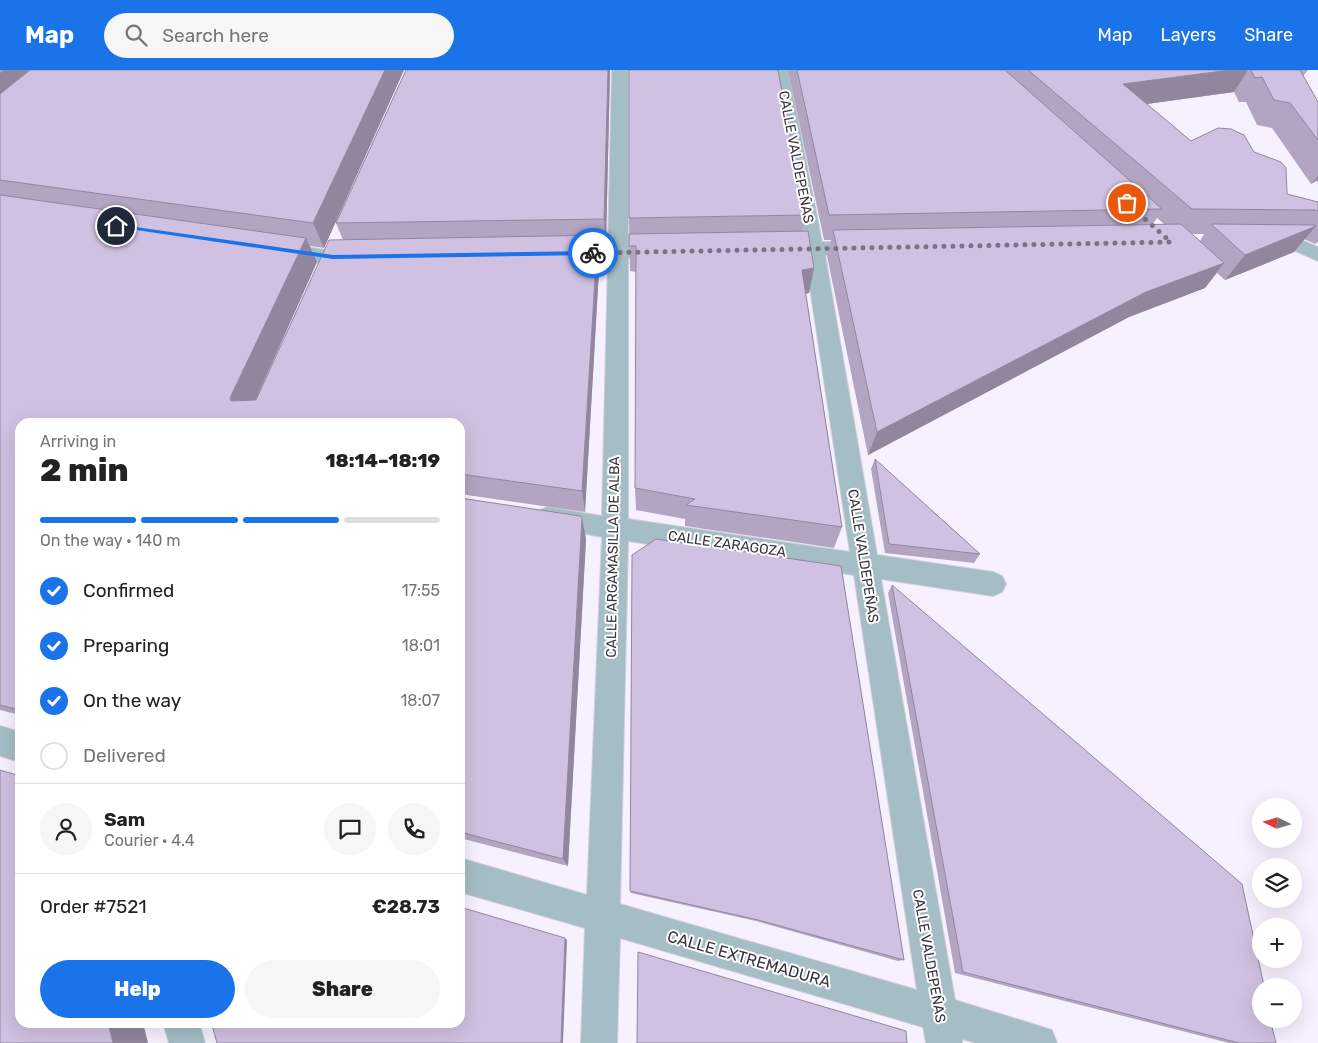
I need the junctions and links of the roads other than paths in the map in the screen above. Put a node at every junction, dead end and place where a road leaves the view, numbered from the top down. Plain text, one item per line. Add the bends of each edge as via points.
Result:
1 (620, 70) edge
2 (780, 70) edge
3 (1245, 243) edge
4 (262, 246) edge
5 (889, 247) edge
6 (814, 248) junction
7 (752, 250) edge
8 (684, 251) edge
9 (618, 252) junction
10 (546, 253) edge
11 (379, 256) edge
12 (1318, 256) edge
13 (525, 515) edge
14 (615, 528) junction
15 (864, 565) junction
16 (993, 584) dead end
17 (0, 741) edge
18 (15, 746) edge
19 (465, 876) edge
20 (604, 916) junction
21 (183, 1028) edge
22 (942, 1029) edge
23 (187, 1043) edge
24 (599, 1043) edge
25 (1039, 1043) edge

1 - 9 street, CALLE ARGAMASILLA DE ALBA
2 - 6 street, CALLE VALDEPEÑAS
3 - 12 street via 1294,243
4 - 11 street via 333,257
5 - 6 street
6 - 7 street
6 - 15 street, CALLE VALDEPEÑAS
8 - 9 street
9 - 10 street
9 - 14 street, CALLE ARGAMASILLA DE ALBA
13 - 14 street, CALLE ZARAGOZA
14 - 15 street, CALLE ZARAGOZA
14 - 20 street, CALLE ARGAMASILLA DE ALBA
15 - 16 street, CALLE ZARAGOZA
15 - 22 street, CALLE VALDEPEÑAS
17 - 18 street
19 - 20 street, CALLE EXTREMADURA
20 - 22 street, CALLE EXTREMADURA
20 - 24 street, CALLE ARGAMASILLA DE ALBA
21 - 23 street
22 - 25 street, CALLE EXTREMADURA

